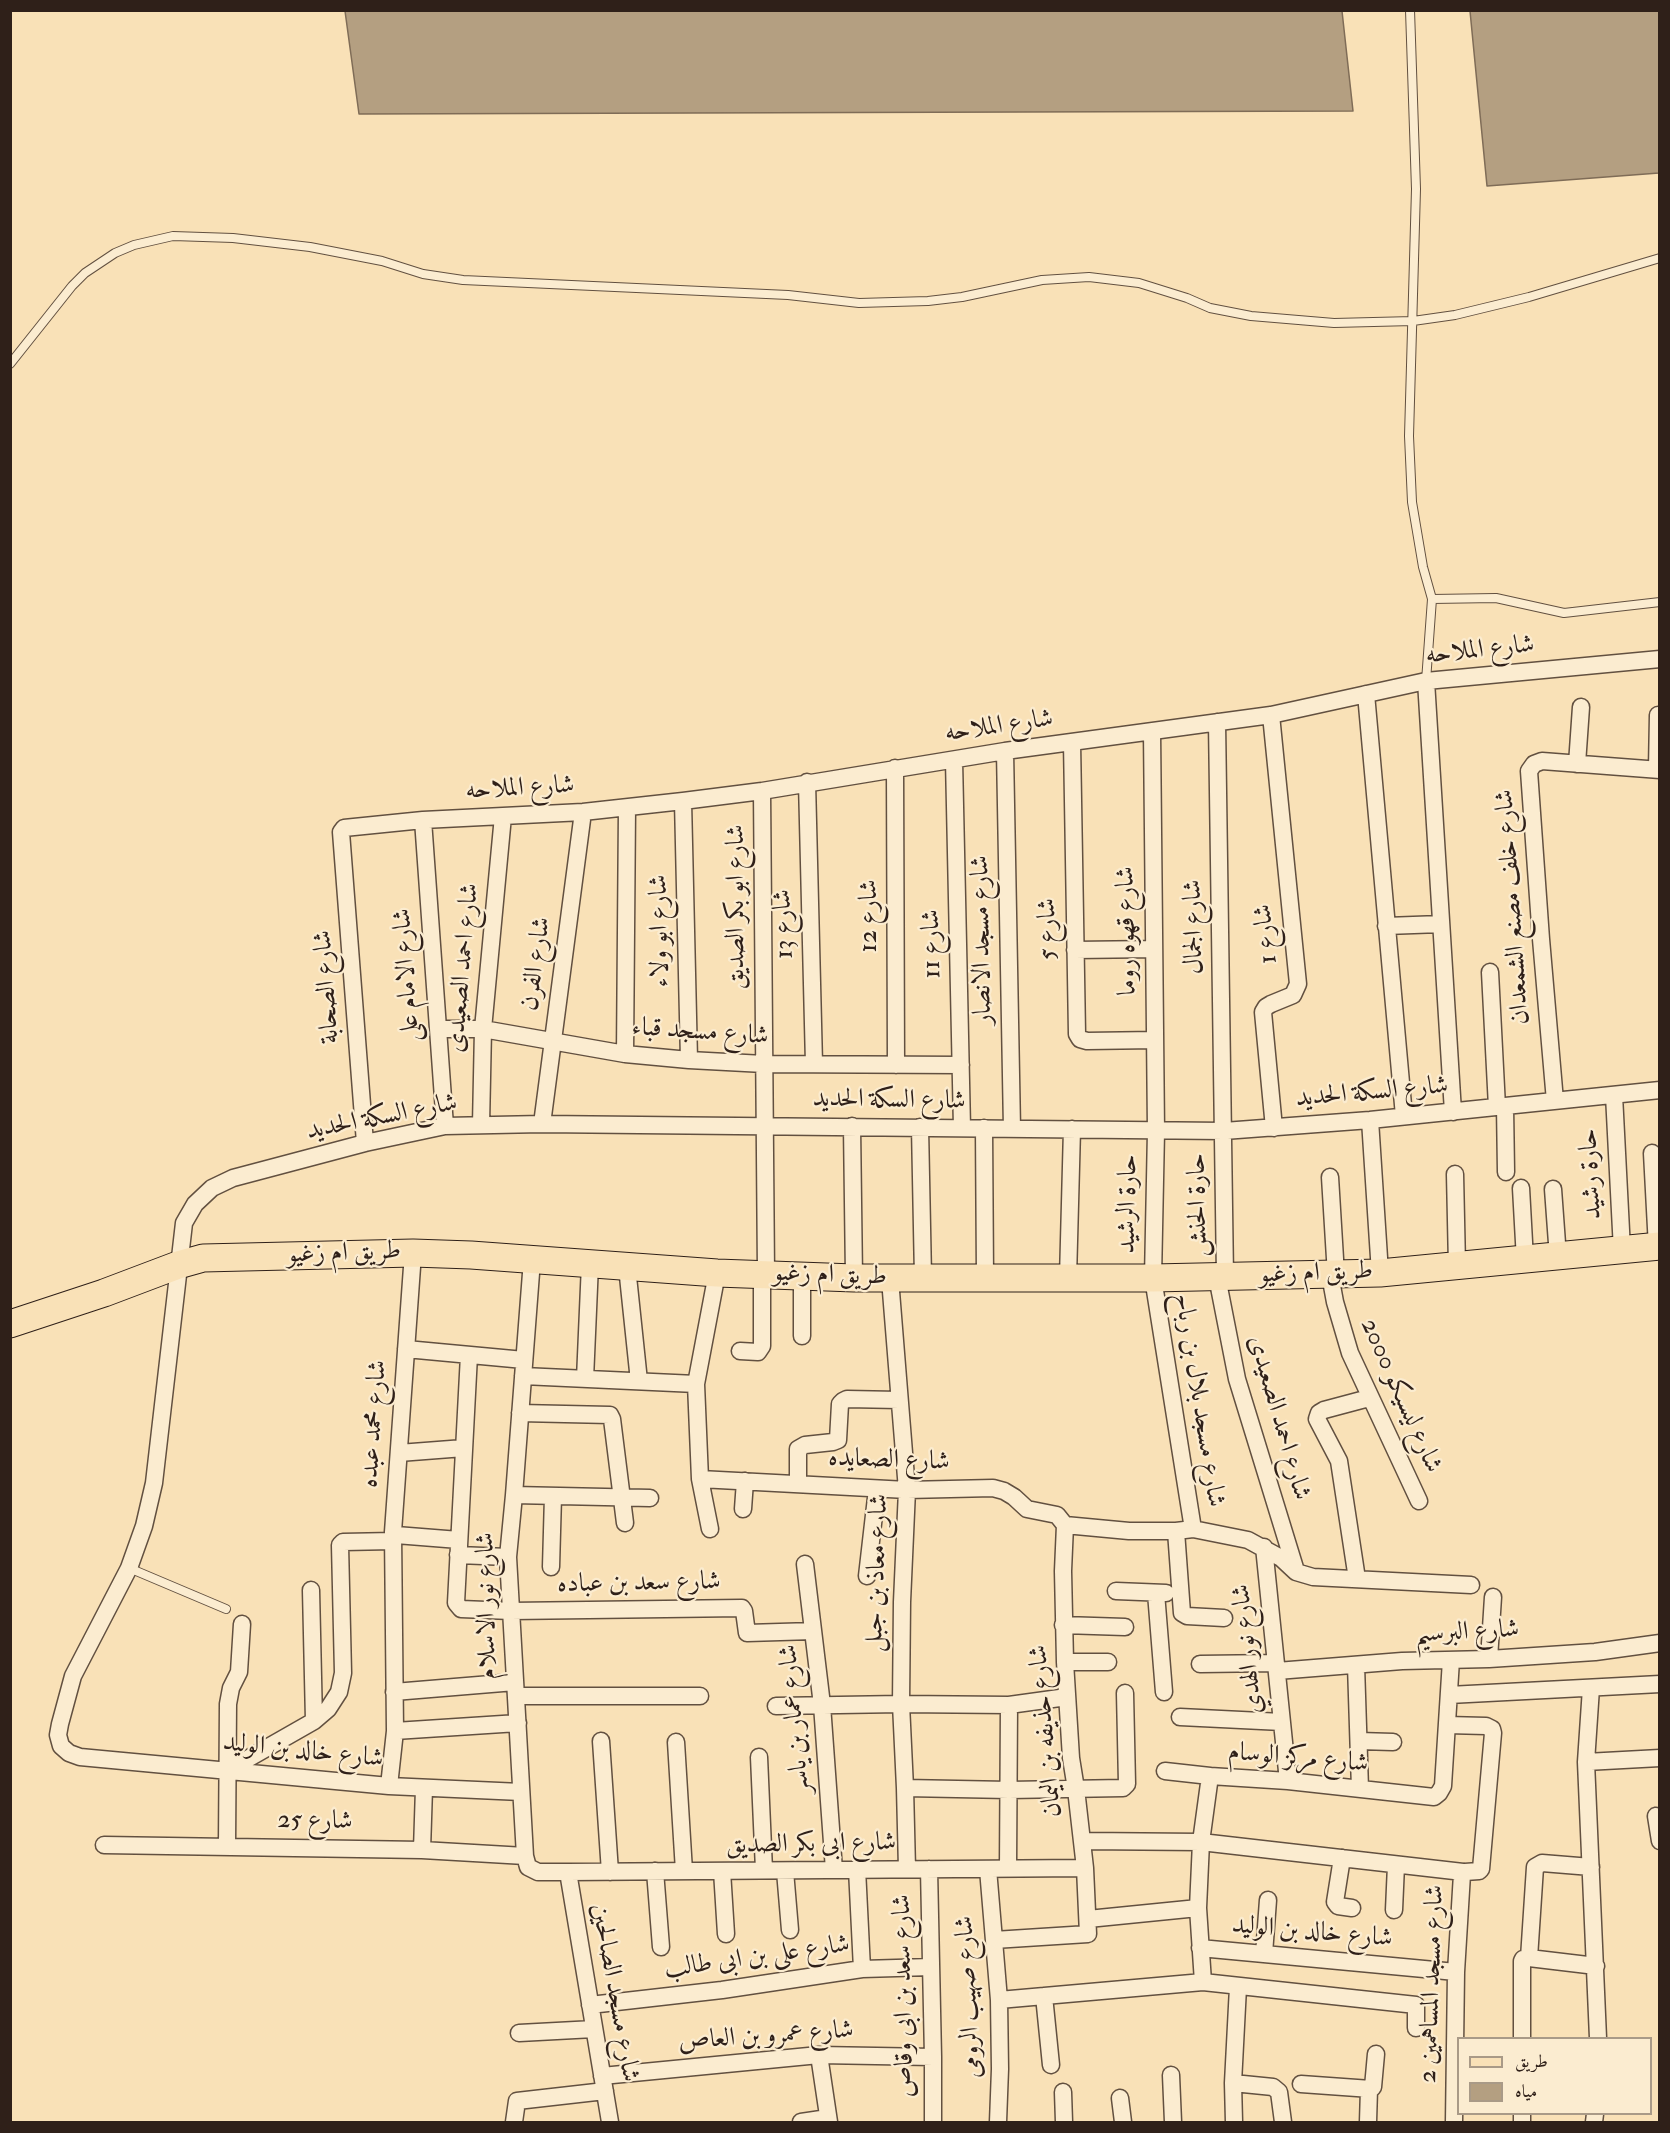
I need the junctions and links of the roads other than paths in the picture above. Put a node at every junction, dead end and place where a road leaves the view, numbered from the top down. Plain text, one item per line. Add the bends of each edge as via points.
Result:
1 (1410, 10) edge
2 (1659, 258) edge
3 (1413, 321) junction
4 (10, 364) edge
5 (1432, 599) junction
6 (1659, 602) edge
7 (1659, 659) edge
8 (1426, 681) junction
9 (1366, 694) junction
10 (1581, 707) dead end
11 (1271, 714) junction
12 (1658, 715) edge
13 (1217, 722) junction
14 (1152, 731) junction
15 (1072, 742) junction
16 (1005, 752) junction
17 (954, 760) junction
18 (1577, 764) junction
19 (895, 768) junction
20 (1658, 770) edge
21 (807, 783) junction
22 (762, 791) junction
23 (683, 801) junction
24 (627, 808) junction
25 (583, 812) junction
26 (503, 816) junction
27 (423, 819) junction
28 (344, 828) joint
29 (1442, 924) junction
30 (1386, 926) junction
31 (1154, 949) junction
32 (1075, 950) junction
33 (1490, 972) dead end
34 (438, 1029) junction
35 (483, 1029) junction
36 (1155, 1040) junction
37 (552, 1041) junction
38 (625, 1054) junction
39 (689, 1060) junction
40 (764, 1064) junction
41 (814, 1064) junction
42 (896, 1065) junction
43 (961, 1065) junction
44 (1659, 1090) edge
45 (1614, 1095) junction
46 (1555, 1101) junction
47 (1501, 1107) junction
48 (1453, 1112) junction
49 (1404, 1116) junction
50 (1370, 1120) junction
51 (542, 1124) junction
52 (481, 1125) junction
53 (764, 1125) junction
54 (445, 1126) junction
55 (852, 1126) junction
56 (920, 1127) junction
57 (962, 1128) junction
58 (984, 1128) junction
59 (1274, 1128) junction
60 (1012, 1129) junction
61 (1072, 1129) junction
62 (1156, 1131) junction
63 (1224, 1131) junction
64 (365, 1143) junction
65 (1652, 1153) dead end
66 (1506, 1172) dead end
67 (1455, 1174) dead end
68 (1330, 1177) dead end
69 (1521, 1188) dead end
70 (1553, 1189) dead end
71 (1658, 1247) edge
72 (1622, 1250) junction
73 (413, 1253) junction
74 (1558, 1257) junction
75 (532, 1260) junction
76 (1525, 1260) junction
77 (178, 1264) junction
78 (590, 1264) junction
79 (1457, 1266) junction
80 (627, 1267) junction
81 (717, 1273) junction
82 (1380, 1273) junction
83 (764, 1274) junction
84 (1333, 1275) junction
85 (802, 1276) junction
86 (1221, 1277) junction
87 (854, 1278) junction
88 (923, 1278) junction
89 (985, 1278) junction
90 (1068, 1278) junction
91 (1153, 1278) junction
92 (890, 1279) junction
93 (10, 1324) edge
94 (802, 1336) dead end
95 (406, 1349) junction
96 (740, 1351) dead end
97 (469, 1355) junction
98 (524, 1368) junction
99 (585, 1378) junction
100 (639, 1381) junction
101 (696, 1384) junction
102 (1369, 1398) junction
103 (899, 1400) junction
104 (520, 1413) junction
105 (464, 1448) junction
106 (399, 1453) junction
107 (700, 1479) junction
108 (745, 1481) junction
109 (798, 1484) junction
110 (877, 1489) junction
111 (908, 1490) junction
112 (514, 1495) junction
113 (553, 1496) junction
114 (621, 1498) junction
115 (650, 1498) dead end
116 (1419, 1501) dead end
117 (743, 1509) dead end
118 (625, 1523) dead end
119 (1065, 1525) junction
120 (710, 1529) dead end
121 (1184, 1530) junction
122 (393, 1536) junction
123 (458, 1547) junction
124 (1264, 1547) junction
125 (508, 1557) junction
126 (806, 1564) dead end
127 (552, 1567) dead end
128 (129, 1568) junction
129 (1296, 1572) junction
130 (867, 1576) dead end
131 (1357, 1579) junction
132 (1471, 1585) dead end
133 (311, 1590) dead end
134 (1116, 1591) dead end
135 (1156, 1593) junction
136 (1179, 1594) junction
137 (1493, 1597) dead end
138 (226, 1609) dead end
139 (511, 1611) junction
140 (1224, 1618) dead end
141 (242, 1624) dead end
142 (1063, 1626) junction
143 (1125, 1627) dead end
144 (813, 1631) junction
145 (1659, 1643) edge
146 (1489, 1659) junction
147 (1451, 1660) junction
148 (1065, 1662) junction
149 (1108, 1662) dead end
150 (1200, 1664) dead end
151 (1356, 1665) junction
152 (1276, 1667) junction
153 (1659, 1684) edge
154 (1591, 1688) junction
155 (516, 1689) junction
156 (394, 1692) junction
157 (1164, 1692) dead end
158 (1125, 1693) dead end
159 (1449, 1695) junction
160 (700, 1696) dead end
161 (1067, 1696) junction
162 (901, 1704) junction
163 (822, 1705) junction
164 (776, 1706) dead end
165 (1009, 1706) junction
166 (1180, 1717) dead end
167 (314, 1721) junction
168 (518, 1722) junction
169 (1282, 1722) junction
170 (1447, 1725) junction
171 (395, 1731) junction
172 (601, 1740) dead end
173 (1359, 1741) junction
174 (676, 1742) dead end
175 (1393, 1742) dead end
176 (80, 1756) joint
177 (759, 1757) dead end
178 (1659, 1758) edge
179 (1586, 1762) junction
180 (228, 1770) junction
181 (1165, 1771) dead end
182 (1210, 1776) junction
183 (1288, 1781) junction
184 (389, 1786) junction
185 (424, 1788) junction
186 (905, 1788) junction
187 (1077, 1789) junction
188 (1360, 1789) junction
189 (1009, 1790) junction
190 (521, 1792) junction
191 (1656, 1816) dead end
192 (1659, 1840) edge
193 (1083, 1841) junction
194 (1201, 1842) junction
195 (104, 1845) dead end
196 (227, 1846) junction
197 (422, 1850) junction
198 (525, 1856) junction
199 (1341, 1858) junction
200 (1396, 1865) junction
201 (1008, 1868) junction
202 (1085, 1868) junction
203 (1591, 1868) junction
204 (857, 1869) junction
205 (906, 1869) junction
206 (929, 1869) junction
207 (988, 1869) junction
208 (764, 1870) junction
209 (785, 1870) junction
210 (834, 1870) junction
211 (655, 1871) junction
212 (684, 1871) junction
213 (722, 1871) junction
214 (568, 1872) junction
215 (610, 1872) junction
216 (1463, 1872) junction
217 (1268, 1900) dead end
218 (1198, 1908) junction
219 (1352, 1908) dead end
220 (1394, 1910) dead end
221 (1088, 1926) junction
222 (790, 1930) dead end
223 (726, 1934) dead end
224 (994, 1940) junction
225 (661, 1947) dead end
226 (1200, 1948) junction
227 (1264, 1954) junction
228 (1525, 1960) junction
229 (1596, 1966) junction
230 (931, 1967) junction
231 (862, 1969) junction
232 (1456, 1972) junction
233 (1203, 1982) junction
234 (1238, 1987) junction
235 (1044, 1996) junction
236 (999, 2000) junction
237 (590, 2005) junction
238 (1416, 2028) dead end
239 (594, 2029) junction
240 (519, 2033) dead end
241 (1522, 2037) edge
242 (1598, 2037) edge
243 (1376, 2054) dead end
244 (819, 2055) junction
245 (933, 2057) junction
246 (1051, 2066) dead end
247 (1171, 2075) dead end
248 (1233, 2083) junction
249 (603, 2084) junction
250 (1301, 2084) dead end
251 (1369, 2090) junction
252 (1063, 2092) dead end
253 (1120, 2098) dead end
254 (829, 2120) edge
255 (513, 2122) edge
256 (610, 2122) edge
257 (801, 2122) edge
258 (933, 2122) edge
259 (998, 2122) edge
260 (1064, 2122) edge
261 (1123, 2122) edge
262 (1173, 2122) edge
263 (1234, 2122) edge
264 (1283, 2122) edge
265 (1368, 2122) edge
266 (1454, 2122) edge

1 - 3 lane via 1416,178
2 - 3 lane via 1492,307
3 - 4 lane via 1334,323 1251,316 1210,308 1139,283 1089,277 1042,280 962,297 894,303 463,280 310,247 174,236 134,244 85,273
3 - 5 lane via 1409,469 1417,535
5 - 6 lane via 1496,598 1564,613
5 - 8 lane
7 - 8 street, شارع الملاحه
8 - 9 street, شارع الملاحه
8 - 29 street
9 - 11 street, شارع الملاحه
9 - 30 street
10 - 18 street
11 - 13 street, شارع الملاحه
11 - 59 street, شارع 1 via 1298,984 1293,995 1271,1004 1263,1012
12 - 20 street
13 - 14 street, شارع الملاحه
13 - 63 street, شارع الجمال
14 - 15 street, شارع الملاحه
14 - 31 street, شارع قهوه روما
15 - 16 street, شارع الملاحه
15 - 32 street, شارع 5
16 - 17 street, شارع الملاحه
16 - 60 street, شارع مسجد الانصار
17 - 19 street, شارع الملاحه
17 - 43 street, شارع 11
18 - 20 street, شارع خلف مصنع الشمعدان
18 - 46 street, شارع خلف مصنع الشمعدان via 1542,761 1529,771
19 - 21 street, شارع الملاحه
19 - 42 street, شارع 12
21 - 22 street, شارع الملاحه
21 - 41 street, شارع 13
22 - 23 street, شارع الملاحه
22 - 40 street, شارع ابو بكر الصديق
23 - 24 street, شارع الملاحه
23 - 39 street, شارع ابو ولاء
24 - 25 street, شارع الملاحه
24 - 38 street
25 - 26 street, شارع الملاحه
25 - 37 street, شارع الفرن
26 - 27 street, شارع الملاحه
26 - 35 street, شارع احمد الصعيدى
27 - 28 street, شارع الملاحه
27 - 34 street, شارع الامام على
28 - 64 street, شارع الصحابة via 341,832
29 - 30 street
29 - 48 street
30 - 49 street
31 - 32 street
31 - 36 street, شارع قهوه روما
32 - 36 street, شارع 5 via 1076,1027 1080,1039
33 - 47 street
34 - 35 street, شارع مسجد قباء
34 - 54 street, شارع الامام على
35 - 37 street, شارع مسجد قباء
35 - 52 street, شارع احمد الصعيدى
36 - 62 street, شارع قهوه روما
37 - 38 street, شارع مسجد قباء
37 - 51 street, شارع الفرن
38 - 39 street, شارع مسجد قباء
39 - 40 street, شارع مسجد قباء
40 - 41 street, شارع مسجد قباء
40 - 53 street, شارع ابو بكر الصديق
41 - 42 street, شارع مسجد قباء
42 - 43 street, شارع مسجد قباء
43 - 57 street, شارع 11
44 - 45 street, شارع السكة الحديد
45 - 46 street, شارع السكة الحديد
45 - 72 street, حارة رشيد
46 - 47 street, شارع السكة الحديد
47 - 48 street, شارع السكة الحديد
47 - 66 street
48 - 49 street, شارع السكة الحديد
49 - 50 street, شارع السكة الحديد
50 - 59 street, شارع السكة الحديد
50 - 82 street
51 - 52 street, شارع السكة الحديد
51 - 53 street, شارع السكة الحديد
52 - 54 street, شارع السكة الحديد
53 - 55 street, شارع السكة الحديد
53 - 83 street, شارع ابو بكر الصديق
54 - 64 street, شارع السكة الحديد
55 - 56 street, شارع السكة الحديد
55 - 87 street
56 - 57 street, شارع السكة الحديد
56 - 88 street
57 - 58 street, شارع السكة الحديد
58 - 60 street, شارع السكة الحديد
58 - 89 street
59 - 63 street, شارع السكة الحديد
60 - 61 street, شارع السكة الحديد
61 - 62 street, شارع السكة الحديد
61 - 90 street
62 - 63 street, شارع السكة الحديد
62 - 91 street, حارة الرشيد
63 - 86 street, حارة الحنش
64 - 77 street, شارع السكة الحديد via 233,1178 212,1188 183,1223
65 - 71 street
67 - 79 street
68 - 84 street, شارع ليسيكو 2000
69 - 76 street
70 - 74 street
71 - 72 main road, طريق ام زغيو
72 - 74 main road, طريق ام زغيو
73 - 75 main road, طريق ام زغيو
73 - 77 main road, طريق ام زغيو via 203,1258
73 - 95 street, شارع محمد عبده
74 - 76 main road, طريق ام زغيو
75 - 78 main road, طريق ام زغيو
75 - 98 street, شارع نور الاسلام
76 - 79 main road, طريق ام زغيو
77 - 93 main road, طريق ام زغيو
77 - 128 street, شارع السكة الحديد via 154,1483
78 - 80 main road, طريق ام زغيو
78 - 99 street
79 - 82 main road, طريق ام زغيو
80 - 81 main road, طريق ام زغيو
80 - 100 street
81 - 83 main road, طريق ام زغيو
81 - 101 street
82 - 84 main road, طريق ام زغيو
83 - 85 main road, طريق ام زغيو
83 - 96 street, شارع ابو بكر الصديق via 762,1346 758,1352
84 - 86 main road, طريق ام زغيو
84 - 102 street, شارع ليسيكو 2000 via 1341,1328
85 - 87 main road, طريق ام زغيو
85 - 94 street
86 - 91 main road, طريق ام زغيو
86 - 129 street, شارع احمد الصعيدى via 1237,1379
87 - 92 main road, طريق ام زغيو
88 - 89 main road, طريق ام زغيو
88 - 92 main road, طريق ام زغيو
89 - 90 main road, طريق ام زغيو
90 - 91 main road, طريق ام زغيو
91 - 121 street, شارع مسجد بلال بن رباح
92 - 103 street, شارع معاذ بن جبل
95 - 97 street
95 - 106 street, شارع محمد عبده
97 - 98 street
97 - 105 street
98 - 99 street
98 - 104 street, شارع نور الاسلام
99 - 100 street
100 - 101 street
101 - 107 street
102 - 116 street, شارع ليسيكو 2000
102 - 131 street via 1324,1410 1317,1419 1339,1461
103 - 109 street via 843,1401 838,1440 798,1449
103 - 111 street, شارع معاذ بن جبل
104 - 112 street, شارع نور الاسلام
104 - 114 street via 608,1414 612,1419
105 - 106 street
105 - 123 street
106 - 122 street, شارع محمد عبده
107 - 108 street, شارع الصعايده
107 - 120 street
108 - 109 street, شارع الصعايده
108 - 117 street
109 - 110 street, شارع الصعايده
110 - 111 street, شارع الصعايده
110 - 130 street
111 - 119 street, شارع الصعايده via 993,1488 1014,1497 1027,1509 1057,1515
111 - 162 street, شارع معاذ بن جبل
112 - 113 street
112 - 125 street, شارع نور الاسلام
113 - 114 street
113 - 127 street
114 - 115 street
114 - 118 street
119 - 121 street via 1129,1531
119 - 142 street, شارع حذيفه بن اليمان
121 - 124 street via 1248,1540
121 - 136 street, شارع مسجد بلال بن رباح
122 - 123 street
122 - 156 street, شارع محمد عبده
122 - 167 street via 340,1545 343,1673 339,1692
123 - 125 street
123 - 139 street via 458,1606 464,1610
124 - 129 street
124 - 152 street, شارع نور الهدي
125 - 139 street, شارع نور الاسلام
126 - 144 street, شارع عمار بن ياسر
128 - 138 lane
128 - 176 street, شارع السكة الحديد via 74,1676 60,1724 61,1746
129 - 131 street via 1313,1577
131 - 132 street
133 - 167 street
134 - 135 street
135 - 136 street
135 - 157 street
136 - 140 street via 1184,1615
137 - 146 street
139 - 144 street, شارع سعد بن عباده via 742,1608 746,1632
139 - 155 street, شارع نور الاسلام
141 - 180 street via 239,1672 228,1704
142 - 143 street
142 - 148 street, شارع حذيفه بن اليمان
144 - 163 street, شارع عمار بن ياسر
145 - 146 street, شارع البرسيم
146 - 147 street, شارع البرسيم
147 - 151 street, شارع البرسيم
147 - 159 street
148 - 149 street
148 - 161 street, شارع حذيفه بن اليمان
150 - 152 street, شارع البرسيم
151 - 152 street, شارع البرسيم
151 - 173 street
152 - 169 street, شارع نور الهدي
153 - 154 street
154 - 159 street
154 - 179 street
155 - 156 street
155 - 160 street
155 - 168 street, شارع نور الاسلام
156 - 171 street, شارع محمد عبده
158 - 187 street via 1126,1786
159 - 170 street
161 - 165 street
161 - 187 street, شارع حذيفه بن اليمان
162 - 163 street
162 - 165 street
162 - 186 street, شارع معاذ بن جبل
163 - 164 street
163 - 210 street, شارع عمار بن ياسر
165 - 189 street
166 - 169 street
167 - 180 street
168 - 171 street
168 - 190 street, شارع نور الاسلام
169 - 183 street, شارع نور الهدي
170 - 188 street, شارع مركز الوسام via 1440,1793 1426,1797
170 - 216 street, شارع مسجد المساهمين 2 via 1486,1726 1493,1733 1481,1869
171 - 184 street, شارع محمد عبده
172 - 215 street
173 - 175 street
173 - 188 street
174 - 212 street
176 - 180 street, شارع خالد بن الوليد
177 - 208 street
178 - 179 street
179 - 203 street
180 - 184 street, شارع خالد بن الوليد
180 - 196 street
181 - 182 street, شارع مركز الوسام
182 - 183 street, شارع مركز الوسام
182 - 194 street
183 - 188 street, شارع مركز الوسام
184 - 185 street, شارع خالد بن الوليد
185 - 190 street, شارع خالد بن الوليد
185 - 197 street
186 - 189 street
186 - 205 street, شارع معاذ بن جبل
187 - 189 street
187 - 193 street, شارع حذيفه بن اليمان
189 - 201 street
190 - 198 street, شارع نور الاسلام
191 - 192 street
193 - 194 street
193 - 202 street, شارع حذيفه بن اليمان
194 - 199 street
194 - 218 street
195 - 196 street, شارع 25
196 - 197 street, شارع 25
197 - 198 street, شارع 25
198 - 214 street, شارع ابى بكر الصديق via 528,1867 538,1872
199 - 200 street
199 - 219 street via 1335,1902
200 - 216 street
200 - 220 street
201 - 202 street, شارع ابى بكر الصديق
201 - 207 street, شارع ابى بكر الصديق
202 - 221 street, شارع حذيفه بن اليمان
203 - 228 street via 1542,1863 1535,1867
203 - 229 street
204 - 205 street, شارع ابى بكر الصديق
204 - 210 street, شارع ابى بكر الصديق
204 - 231 street
205 - 206 street, شارع ابى بكر الصديق
206 - 207 street, شارع ابى بكر الصديق
206 - 230 street, شارع سعد بن ابى وقاص
207 - 224 street, شارع صهيب الرومى
208 - 209 street, شارع ابى بكر الصديق
208 - 213 street, شارع ابى بكر الصديق
209 - 210 street, شارع ابى بكر الصديق
209 - 222 street
211 - 212 street, شارع ابى بكر الصديق
211 - 215 street, شارع ابى بكر الصديق
211 - 225 street
212 - 213 street, شارع ابى بكر الصديق
213 - 223 street
214 - 215 street, شارع ابى بكر الصديق
214 - 237 street, شارع مسجد الصالحين
216 - 232 street, شارع مسجد المساهمين 2
217 - 227 street
218 - 221 street
218 - 226 street
221 - 224 street via 1085,1935
224 - 236 street, شارع صهيب الرومى
226 - 227 street, شارع خالد بن الوليد
226 - 233 street
227 - 232 street, شارع خالد بن الوليد
228 - 229 street
228 - 241 street
229 - 242 street
230 - 231 street, شارع على بن ابى طالب
230 - 245 street, شارع سعد بن ابى وقاص
231 - 237 street, شارع على بن ابى طالب
232 - 266 street, شارع مسجد المساهمين 2
233 - 234 street
233 - 235 street
234 - 238 street via 1414,2005
234 - 248 street
235 - 236 street
235 - 246 street
236 - 259 street, شارع صهيب الرومى
237 - 239 street, شارع مسجد الصالحين
239 - 240 street
239 - 249 street, شارع مسجد الصالحين
243 - 251 street via 1373,2087
244 - 245 street, شارع عمرو بن العاص
244 - 249 street, شارع عمرو بن العاص
244 - 254 street
245 - 258 street, شارع سعد بن ابى وقاص
247 - 262 street
248 - 263 street
248 - 264 street via 1273,2087 1279,2092
249 - 255 street, شارع عمرو بن العاص via 520,2100
249 - 256 street, شارع مسجد الصالحين
250 - 251 street
251 - 265 street
252 - 260 street
253 - 261 street
254 - 257 street

